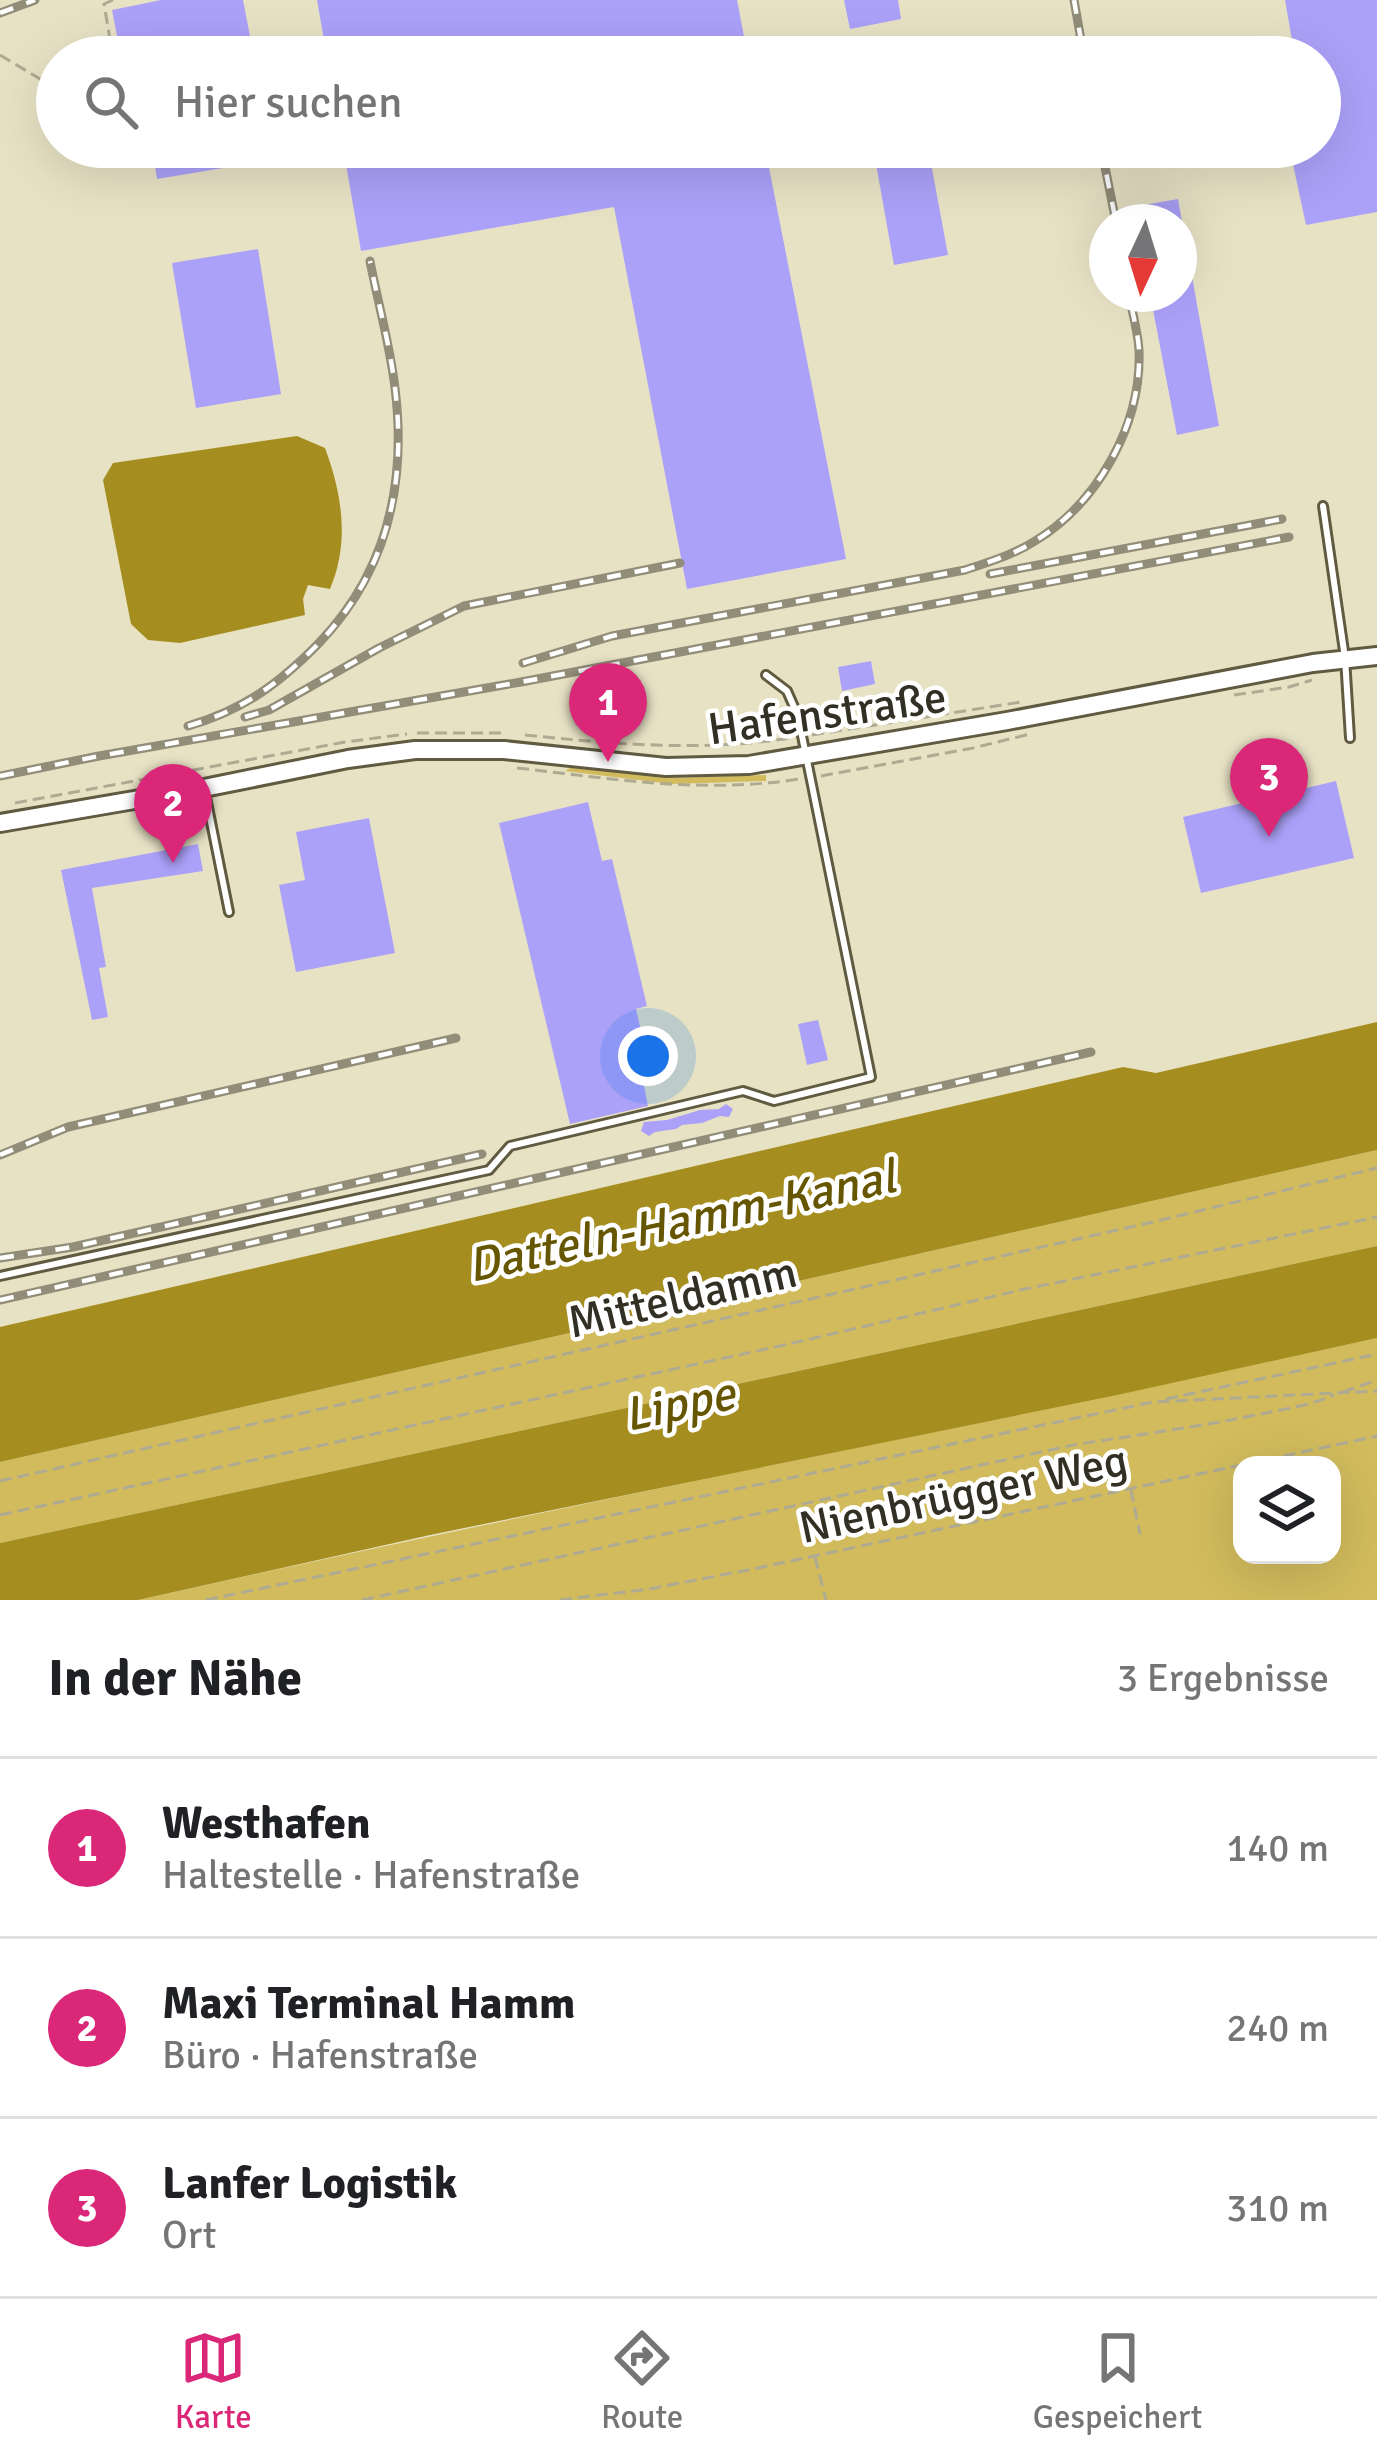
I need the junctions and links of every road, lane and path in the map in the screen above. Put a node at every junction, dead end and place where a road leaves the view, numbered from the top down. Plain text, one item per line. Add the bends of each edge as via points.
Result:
1 (113, 0) edge
2 (109, 36) edge
3 (0, 55) edge
4 (36, 76) edge
5 (1323, 506) dead end
6 (1377, 656) edge
7 (1345, 658) junction
8 (766, 675) dead end
9 (1024, 701) dead end
10 (501, 733) dead end
11 (520, 735) dead end
12 (803, 736) junction
13 (1350, 738) dead end
14 (806, 758) junction
15 (204, 788) junction
16 (0, 806) edge
17 (0, 824) edge
18 (229, 912) dead end
19 (1377, 1168) edge
20 (1377, 1217) edge
21 (0, 1276) edge
22 (1377, 1354) edge
23 (1377, 1380) edge
24 (1377, 1391) edge
25 (1336, 1394) junction
26 (1153, 1402) junction
27 (1377, 1436) edge
28 (0, 1481) edge
29 (1130, 1488) junction
30 (0, 1515) edge
31 (1140, 1534) dead end
32 (815, 1556) junction
33 (206, 1600) edge
34 (362, 1600) edge
35 (560, 1600) edge
36 (826, 1600) edge

1 - 2 path via 104,4
3 - 4 path
5 - 7 lane
6 - 7 street, Hafenstraße
7 - 13 lane
7 - 14 street, Hafenstraße
8 - 12 lane via 787,691
9 - 12 path
10 - 16 path via 388,736
11 - 12 path via 699,746
12 - 14 lane
14 - 15 street, Hafenstraße via 690,768 416,750
14 - 21 lane via 871,1077 774,1101 742,1091 510,1146 489,1170
15 - 17 street, Hafenstraße
15 - 18 lane
19 - 28 path, Mitteldamm
20 - 30 path
22 - 26 path
23 - 25 path
24 - 25 path
25 - 26 path
25 - 34 path
26 - 33 path
27 - 29 path, Nienbrügger Weg
29 - 31 path
29 - 32 path, Nienbrügger Weg
32 - 35 path, Nienbrügger Weg
32 - 36 path

